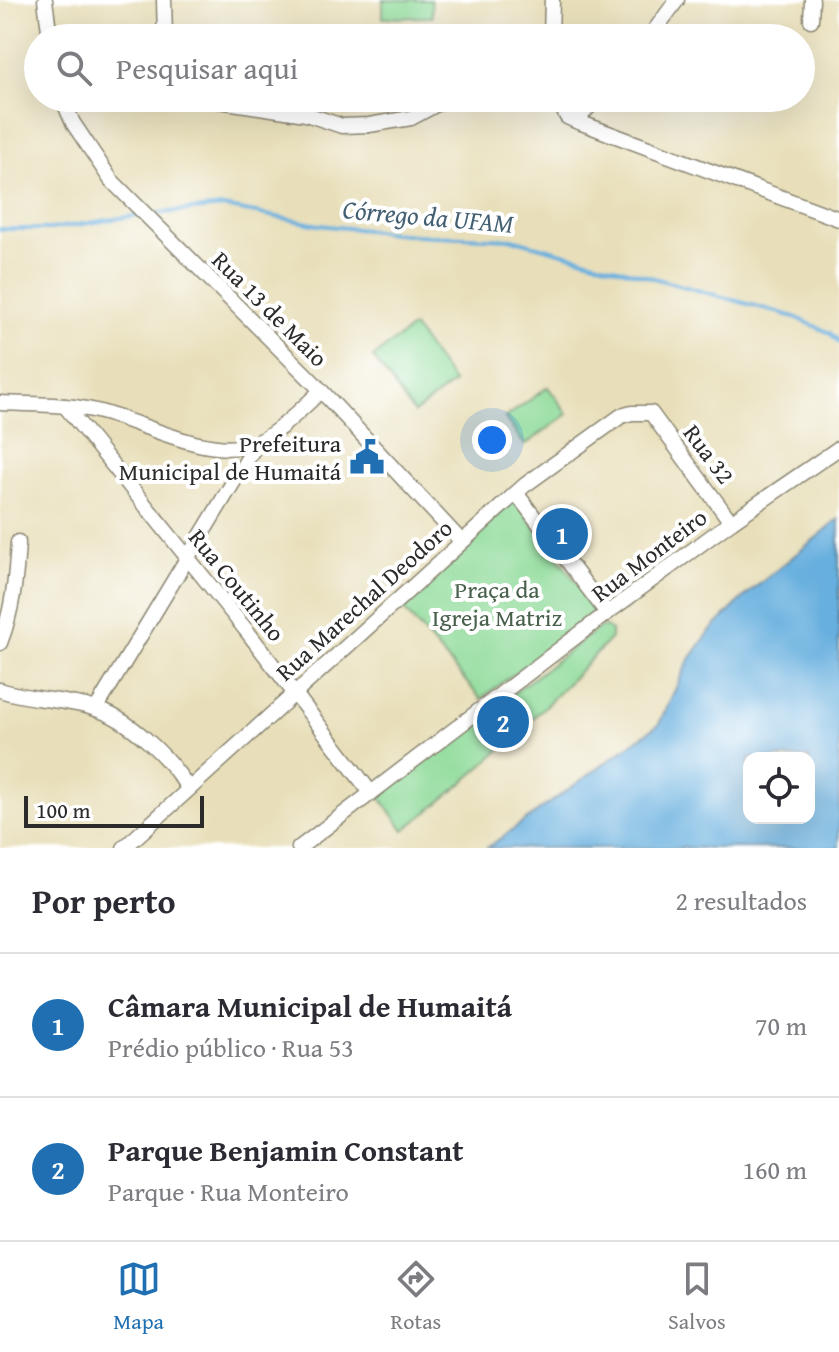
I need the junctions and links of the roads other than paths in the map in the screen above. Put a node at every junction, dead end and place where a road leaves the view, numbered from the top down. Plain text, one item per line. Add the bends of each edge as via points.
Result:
1 (45, 0) edge
2 (164, 0) edge
3 (552, 0) edge
4 (677, 0) edge
5 (812, 0) edge
6 (811, 20) dead end
7 (48, 24) edge
8 (165, 24) edge
9 (551, 24) edge
10 (659, 24) edge
11 (68, 112) edge
12 (293, 112) edge
13 (422, 112) edge
14 (567, 112) edge
15 (580, 112) edge
16 (572, 119) junction
17 (839, 219) edge
18 (321, 391) junction
19 (0, 403) edge
20 (65, 406) junction
21 (651, 413) joint
22 (257, 443) junction
23 (839, 448) edge
24 (516, 493) junction
25 (731, 522) junction
26 (461, 541) junction
27 (18, 542) dead end
28 (188, 559) junction
29 (0, 575) edge
30 (14, 588) junction
31 (607, 613) junction
32 (0, 643) edge
33 (0, 690) edge
34 (294, 693) junction
35 (96, 709) junction
36 (188, 788) junction
37 (371, 793) junction
38 (124, 848) edge
39 (299, 848) edge

1 - 7 street
2 - 8 street
3 - 9 street
4 - 10 street
5 - 6 street
11 - 18 street, Rua 13 de Maio via 111,180
12 - 13 street via 342,126
14 - 16 street
15 - 16 street
16 - 17 street
18 - 22 street
18 - 26 street, Rua 13 de Maio
19 - 20 street
20 - 22 street via 121,417 191,442 235,449
20 - 28 street, Rua Coutinho
21 - 24 street, Rua Marechal Deodoro via 621,416
21 - 25 street, Rua 32
22 - 28 street
23 - 25 street, Rua Monteiro
24 - 26 street, Rua Marechal Deodoro
24 - 31 street
25 - 31 street, Rua Monteiro
26 - 34 street, Rua Marechal Deodoro
27 - 30 street
28 - 34 street, Rua Coutinho
28 - 35 street
29 - 30 street
30 - 32 street
31 - 37 street, Rua Monteiro
33 - 35 street
34 - 36 street, Rua Marechal Deodoro
34 - 37 street, Rua Coutinho
35 - 36 street via 164,756
36 - 38 street, Rua Marechal Deodoro
37 - 39 street, Rua Monteiro

